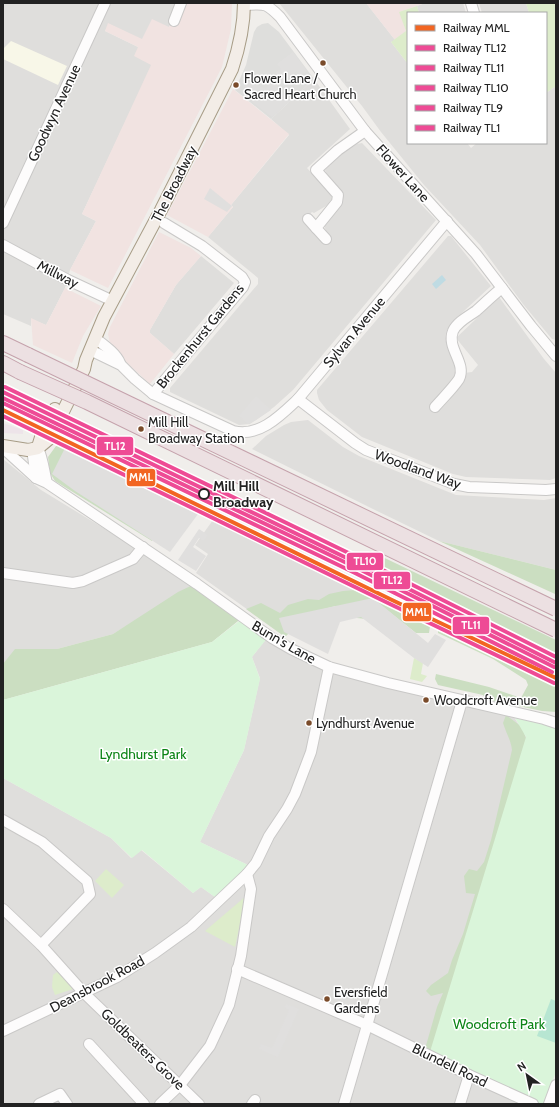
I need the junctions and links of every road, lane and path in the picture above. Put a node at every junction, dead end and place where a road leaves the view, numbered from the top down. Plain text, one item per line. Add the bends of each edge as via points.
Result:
1 (105, 3) edge
2 (181, 3) edge
3 (263, 3) edge
4 (244, 4) edge
5 (174, 21) dead end
6 (365, 131) junction
7 (308, 219) dead end
8 (448, 221) junction
9 (3, 223) edge
10 (164, 224) dead end
11 (316, 228) junction
12 (326, 240) dead end
13 (3, 245) edge
14 (502, 288) junction
15 (113, 301) junction
16 (3, 343) edge
17 (90, 349) junction
18 (555, 354) edge
19 (3, 363) edge
20 (153, 394) junction
21 (298, 399) junction
22 (435, 408) dead end
23 (3, 438) edge
24 (3, 447) edge
25 (38, 448) junction
26 (36, 478) junction
27 (47, 483) junction
28 (556, 489) edge
29 (143, 547) junction
30 (3, 573) edge
31 (556, 609) edge
32 (556, 630) edge
33 (329, 667) junction
34 (462, 701) junction
35 (556, 723) edge
36 (3, 820) edge
37 (247, 874) junction
38 (3, 910) edge
39 (41, 945) junction
40 (237, 969) junction
41 (84, 993) junction
42 (367, 1025) junction
43 (3, 1032) edge
44 (89, 1044) dead end
45 (469, 1075) junction
46 (180, 1085) junction
47 (556, 1085) edge
48 (39, 1104) edge
49 (67, 1104) edge
50 (144, 1104) edge
51 (160, 1104) edge
52 (199, 1104) edge
53 (344, 1104) edge
54 (460, 1104) edge
55 (533, 1104) edge
56 (549, 1104) edge

1 - 9 street, Goodwyn Avenue
2 - 5 street
3 - 4 street, Flower Lane
3 - 6 street, Flower Lane via 280,18
4 - 15 main road, The Broadway via 239,49 232,70
6 - 8 street, Flower Lane
6 - 11 street via 316,170 336,192 338,198
7 - 11 street
8 - 14 street, Flower Lane
8 - 21 street, Sylvan Avenue
10 - 20 street, Brockenhurst Gardens via 202,246 245,282
11 - 12 street
13 - 15 street, Millway
14 - 18 street, Flower Lane
14 - 22 street via 453,330 451,339 461,372 459,379
15 - 17 main road, The Broadway
16 - 31 highway, bridge
17 - 20 street via 121,365
17 - 25 main road, The Broadway via 84,369 50,438
19 - 32 highway, bridge
20 - 21 street, Sylvan Avenue via 242,434 260,429
21 - 28 street, Woodland Way via 366,450 454,484
23 - 25 main road via 28,442
24 - 25 main road via 28,450
24 - 26 street, Bunn's Lane
25 - 26 street via 33,456
25 - 27 street
26 - 27 street, Bunn's Lane
27 - 29 street, Bunn's Lane
29 - 30 street via 133,559 73,583
29 - 33 street, Bunn's Lane via 272,638
33 - 34 street, Bunn's Lane
33 - 37 street, Deansbrook Road via 311,752 298,787 256,863
34 - 35 street, Bunn's Lane
34 - 42 street
36 - 39 street via 42,842 87,881 90,894
37 - 40 street via 251,889
37 - 41 street, Deansbrook Road via 191,927 117,977
38 - 39 street, Goldbeaters Grove
39 - 41 street, Goldbeaters Grove
40 - 42 street
40 - 46 street via 229,1004 210,1046
41 - 43 street, Deansbrook Road
41 - 46 street, Goldbeaters Grove
42 - 45 street, Blundell Road
42 - 53 street
44 - 50 street
45 - 54 street
45 - 55 street, Blundell Road
46 - 51 street
46 - 52 street, Goldbeaters Grove
47 - 56 street
48 - 49 street via 60,1094

